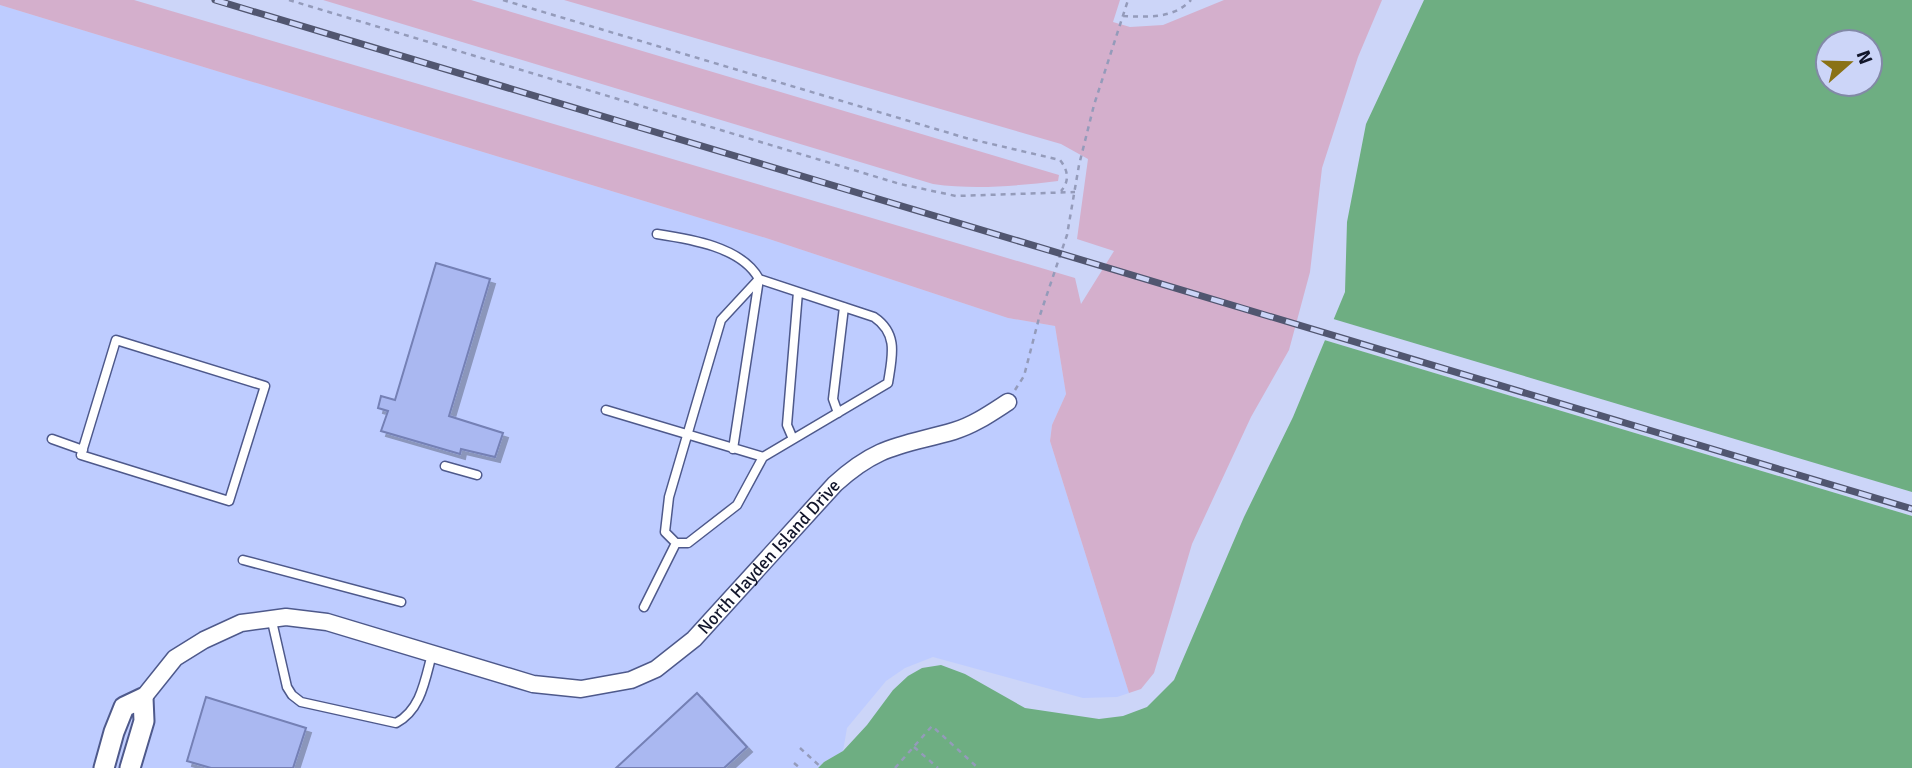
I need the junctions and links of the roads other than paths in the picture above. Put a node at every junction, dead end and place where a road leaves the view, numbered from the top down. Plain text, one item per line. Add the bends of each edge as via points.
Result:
1 (657, 234) dead end
2 (759, 279) junction
3 (798, 292) junction
4 (844, 307) junction
5 (1008, 402) road end
6 (606, 410) dead end
7 (838, 413) junction
8 (686, 435) junction
9 (52, 439) dead end
10 (793, 439) junction
11 (733, 449) junction
12 (83, 450) junction
13 (763, 457) junction
14 (445, 466) dead end
15 (477, 475) dead end
16 (676, 543) junction
17 (243, 560) dead end
18 (401, 602) dead end
19 (644, 607) dead end
20 (271, 617) junction
21 (432, 654) junction
22 (143, 698) junction
23 (104, 768) edge
24 (130, 768) edge

1 - 2 lane via 721,249 753,266
2 - 3 lane
2 - 8 lane via 721,320
2 - 11 lane
3 - 4 lane
3 - 10 lane via 787,425
4 - 7 lane via 833,399
4 - 7 lane via 884,324 893,351 888,383
5 - 21 street, North Hayden Island Drive via 980,421 888,448 851,470 694,639 656,669 631,680 558,688
6 - 8 lane
7 - 10 lane
8 - 11 lane
8 - 16 lane via 665,523 665,532
9 - 12 lane
10 - 13 lane
11 - 13 lane
12 - 12 lane via 116,340 265,386 229,501 81,455
13 - 16 lane via 737,505 688,543
14 - 15 lane
16 - 19 lane
17 - 18 lane
20 - 21 street, North Hayden Island Drive via 327,622
20 - 21 lane via 287,687 301,702 396,723 420,697
20 - 22 street, North Hayden Island Drive via 241,623 188,649 162,672
22 - 23 street, North Hayden Island Drive via 124,707
22 - 24 street via 144,721

